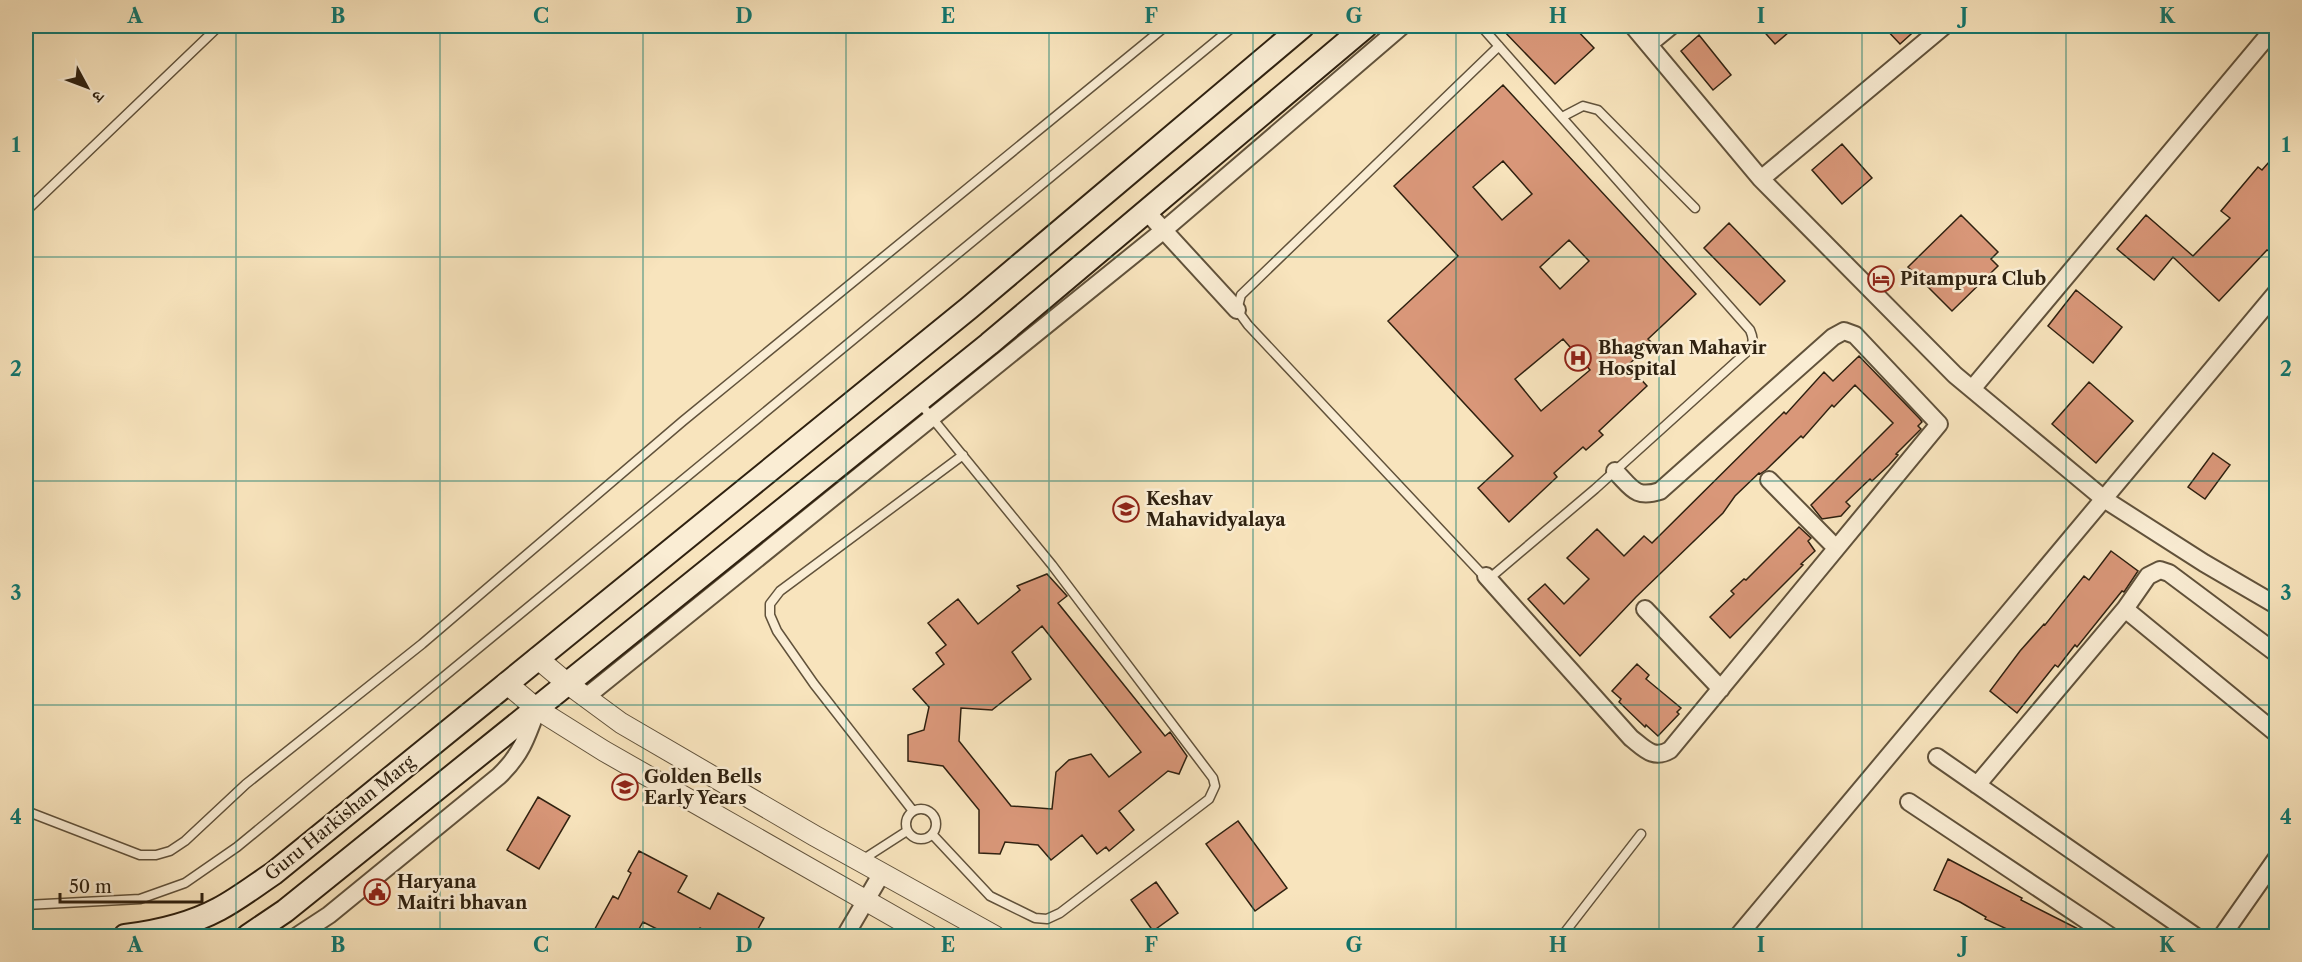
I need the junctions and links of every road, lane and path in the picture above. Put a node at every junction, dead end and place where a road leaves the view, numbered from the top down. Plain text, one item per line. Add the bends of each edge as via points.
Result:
1 (219, 26) edge
2 (1166, 26) edge
3 (1234, 26) edge
4 (1303, 26) edge
5 (1366, 26) edge
6 (1402, 26) edge
7 (1481, 26) edge
8 (1633, 26) edge
9 (1671, 26) edge
10 (1944, 26) edge
11 (2277, 26) edge
12 (1649, 44) junction
13 (1499, 46) junction
14 (1562, 117) junction
15 (1761, 179) junction
16 (1695, 208) dead end
17 (26, 211) edge
18 (1146, 211) junction
19 (1164, 230) junction
20 (2277, 293) edge
21 (1237, 310) junction
22 (1972, 389) junction
23 (924, 409) junction
24 (963, 455) junction
25 (1615, 471) junction
26 (1769, 480) dead end
27 (2104, 499) junction
28 (2179, 547) junction
29 (1836, 548) junction
30 (2160, 570) junction
31 (1486, 576) junction
32 (2277, 605) edge
33 (1645, 609) dead end
34 (2124, 609) junction
35 (2277, 653) edge
36 (537, 658) junction
37 (506, 683) junction
38 (568, 684) junction
39 (1721, 688) junction
40 (586, 698) junction
41 (537, 709) junction
42 (2277, 733) edge
43 (1937, 757) dead end
44 (1977, 784) junction
45 (1909, 802) dead end
46 (26, 811) edge
47 (913, 811) junction
48 (907, 831) junction
49 (932, 834) junction
50 (1641, 834) dead end
51 (2277, 858) edge
52 (860, 861) junction
53 (882, 873) junction
54 (866, 901) junction
55 (26, 904) edge
56 (125, 936) edge
57 (248, 936) edge
58 (297, 936) edge
59 (845, 936) edge
60 (928, 936) edge
61 (995, 936) edge
62 (1562, 936) edge
63 (1738, 936) edge
64 (2110, 936) edge
65 (2195, 936) edge
66 (2222, 936) edge

1 - 17 lane
2 - 46 lane via 683,421 422,644 246,784 185,841 170,851 140,855
3 - 55 lane via 237,847 185,883 140,899
4 - 36 main road, Guru Harkishan Marg via 969,308
5 - 18 main road
6 - 19 street
7 - 13 lane
8 - 12 street
9 - 12 street
10 - 15 street
11 - 22 street
12 - 15 street
13 - 14 lane
13 - 21 lane via 1241,295
14 - 16 lane via 1583,106 1598,110
14 - 25 lane via 1753,337 1750,349
15 - 22 street
18 - 19 street
18 - 23 main road
19 - 21 street
19 - 23 street
20 - 27 street
21 - 31 lane
22 - 27 street
23 - 24 lane
23 - 38 main road
23 - 40 street
24 - 47 lane via 780,591 770,604 777,631
24 - 49 lane via 1052,565 1213,778 1215,786 1209,799 1047,919 1035,918 990,896
25 - 29 street via 1637,494 1660,491 1833,336 1844,331 1855,335 1938,424
25 - 31 lane via 1495,575
26 - 29 street
27 - 28 street
27 - 63 street
28 - 30 street
28 - 32 street
29 - 39 street
30 - 34 street via 2148,576
30 - 35 street
31 - 39 street via 1631,738 1648,752 1655,755 1670,750
33 - 39 street
34 - 42 street
34 - 44 street
36 - 37 main road, Guru Harkishan Marg
36 - 38 street
37 - 41 street
37 - 56 main road, Guru Harkishan Marg via 274,873 221,909 154,933
38 - 40 street
38 - 41 main road
40 - 52 street via 621,723
41 - 54 street
41 - 57 main road via 285,911
41 - 58 street via 525,743 499,776 329,915
43 - 44 street
44 - 65 street
45 - 64 street
47 - 48 lane via 906,822
47 - 49 lane via 932,814 936,824
48 - 49 lane via 919,840
48 - 52 lane
50 - 62 lane
51 - 66 street
52 - 53 street
53 - 54 street
53 - 61 street
54 - 59 street
54 - 60 street

